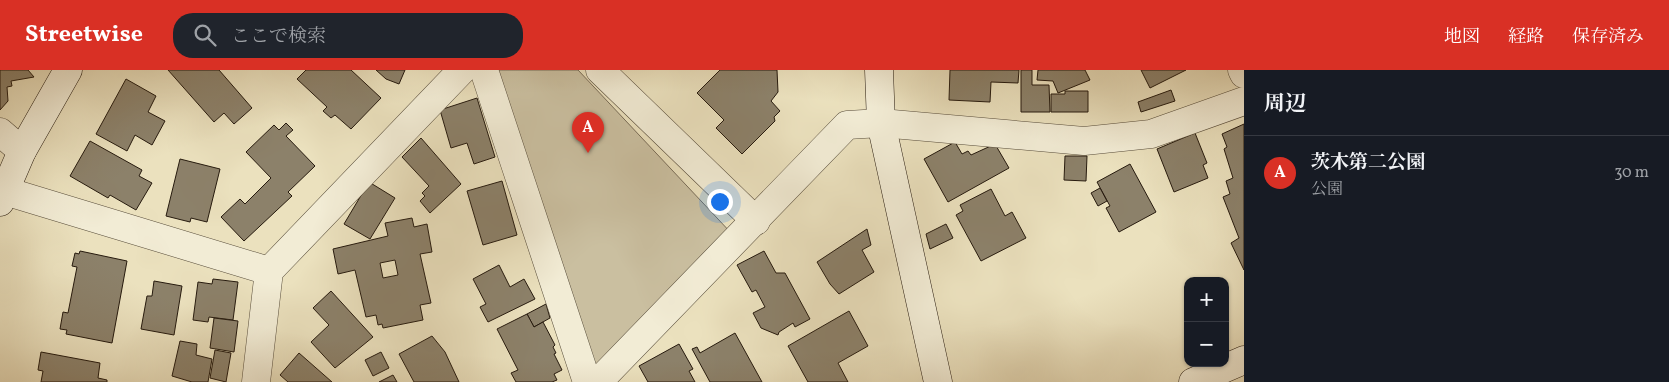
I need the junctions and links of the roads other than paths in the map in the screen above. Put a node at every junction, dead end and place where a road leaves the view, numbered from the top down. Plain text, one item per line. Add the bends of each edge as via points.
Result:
1 (68, 70) edge
2 (462, 70) edge
3 (484, 70) edge
4 (600, 70) edge
5 (879, 70) edge
6 (1242, 70) edge
7 (1244, 74) edge
8 (1244, 101) edge
9 (881, 124) junction
10 (0, 132) edge
11 (22, 151) junction
12 (2, 197) edge
13 (756, 221) junction
14 (269, 271) junction
15 (1244, 360) edge
16 (256, 382) edge
17 (587, 382) edge
18 (598, 382) edge
19 (938, 382) edge
20 (1193, 382) edge

1 - 11 street
2 - 14 street
3 - 17 street
4 - 13 street
5 - 9 street
6 - 7 street
8 - 9 street via 1151,134 1084,141
9 - 13 street via 847,125
9 - 19 street
10 - 11 street
11 - 12 street
12 - 14 street
13 - 18 street
14 - 16 street
15 - 20 street

